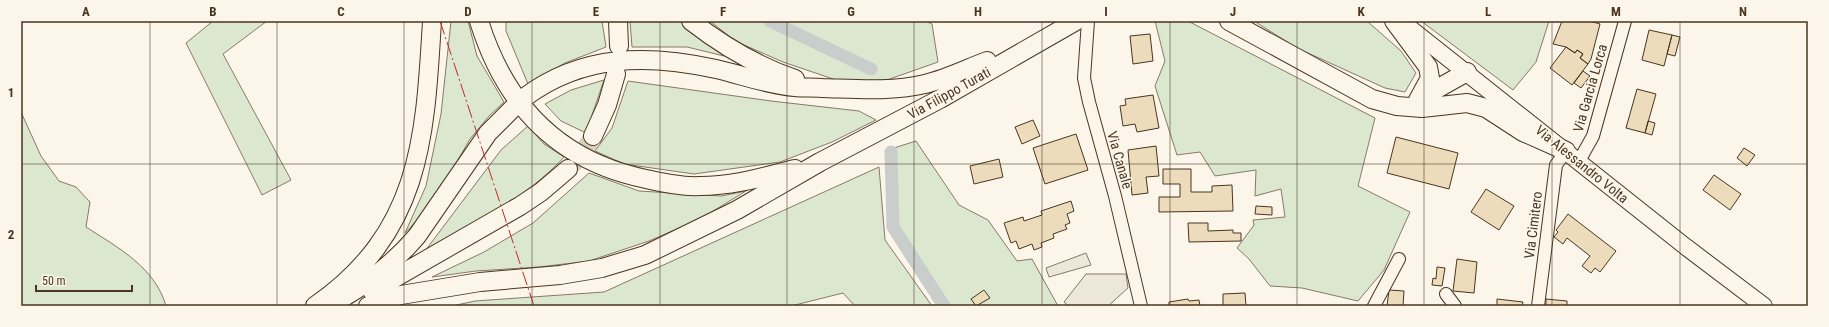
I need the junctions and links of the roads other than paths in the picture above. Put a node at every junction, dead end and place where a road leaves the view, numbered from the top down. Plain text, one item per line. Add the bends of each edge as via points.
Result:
1 (432, 21) edge
2 (479, 21) edge
3 (618, 21) edge
4 (691, 21) edge
5 (1076, 21) edge
6 (1082, 21) edge
7 (1088, 21) edge
8 (1229, 21) edge
9 (1394, 21) edge
10 (1401, 21) edge
11 (1625, 21) edge
12 (1051, 35) junction
13 (619, 46) dead end
14 (1467, 72) junction
15 (616, 74) dead end
16 (823, 88) junction
17 (1418, 100) junction
18 (1397, 106) junction
19 (1435, 106) junction
20 (593, 136) tunnel mouth
21 (1573, 156) junction
22 (820, 162) junction
23 (568, 169) tunnel mouth
24 (1399, 258) dead end
25 (1446, 294) dead end
26 (315, 306) edge
27 (330, 306) edge
28 (347, 306) edge
29 (368, 306) edge
30 (1141, 306) edge
31 (1374, 306) edge
32 (1455, 306) edge
33 (1538, 306) edge
34 (1764, 306) edge

1 - 26 main road via 424,127 416,168 399,211 364,265 347,282
2 - 22 main road via 487,47 510,92 548,134 595,164 629,176 699,186 743,183
3 - 13 main road
4 - 16 main road via 764,68
5 - 12 main road, Via Filippo Turati
6 - 12 main road
7 - 30 street, Via Canale via 1084,78 1088,102 1115,196
8 - 18 main road via 1357,91
9 - 17 main road via 1428,67 1430,78
10 - 14 main road, Via Alessandro Volta
11 - 21 street, Via Garcia Lorca via 1593,136
12 - 16 main road via 926,84 896,89
12 - 22 main road, Via Filippo Turati via 940,99
14 - 17 main road
14 - 19 main road via 1449,98
14 - 21 main road, Via Alessandro Volta
15 - 20 main road via 607,105
16 - 27 main road via 766,82 677,61 632,59 602,62 559,76 541,85 519,102 488,133 404,251 370,281
17 - 18 main road
18 - 19 main road
19 - 21 main road via 1467,103 1486,108 1523,132
21 - 33 street, Via Cimitero via 1556,165
21 - 34 main road, Via Alessandro Volta
22 - 29 main road via 737,210 645,255 602,268 560,275 480,282 402,295
23 - 28 main road via 520,206
24 - 31 street
25 - 32 street

